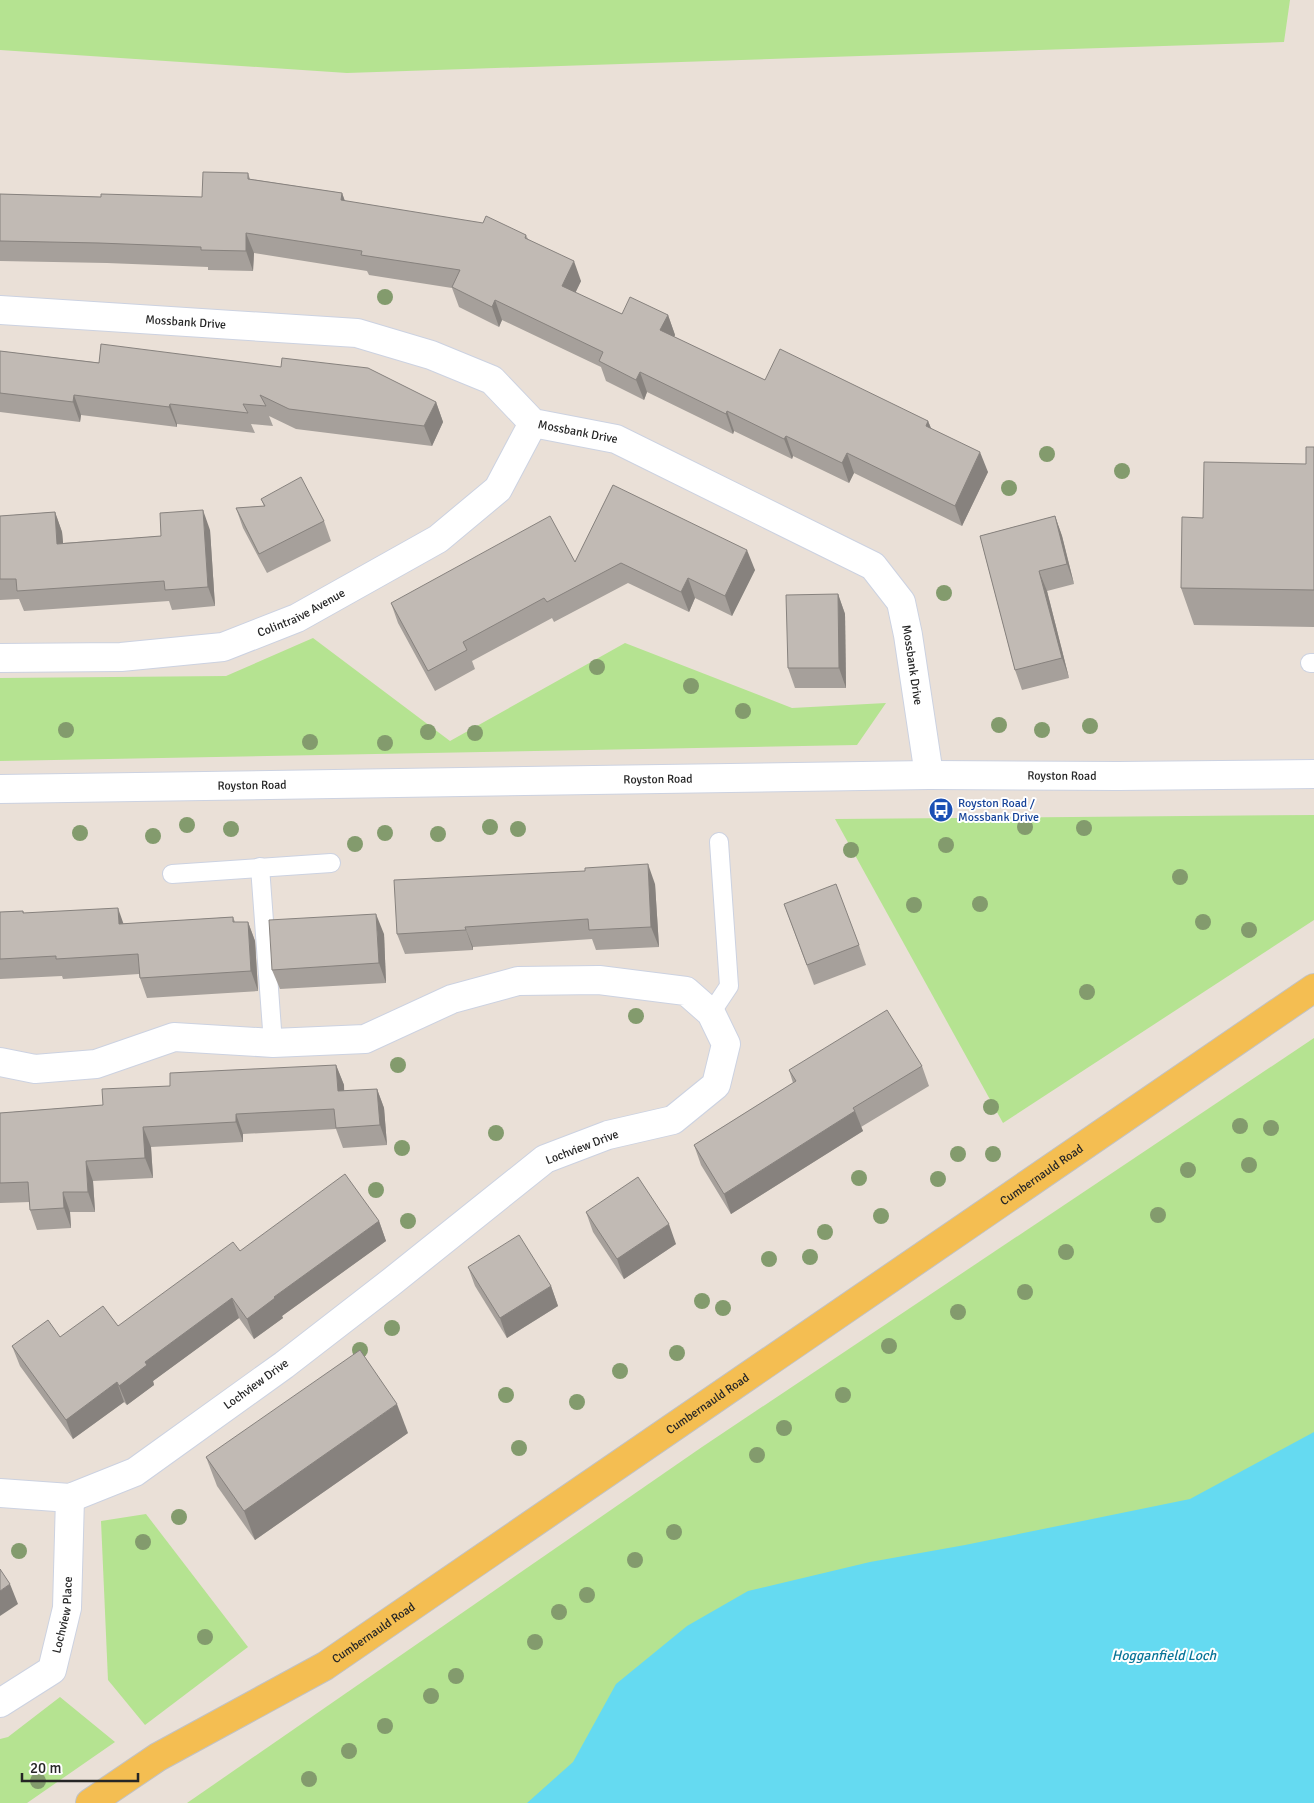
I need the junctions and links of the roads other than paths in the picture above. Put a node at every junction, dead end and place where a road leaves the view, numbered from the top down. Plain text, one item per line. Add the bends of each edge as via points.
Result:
1 (0, 310) edge
2 (533, 423) junction
3 (0, 658) edge
4 (1314, 774) edge
5 (929, 775) junction
6 (0, 789) edge
7 (719, 842) dead end
8 (331, 863) dead end
9 (260, 867) junction
10 (172, 874) dead end
11 (1314, 988) edge
12 (711, 1013) junction
13 (273, 1043) junction
14 (0, 1062) edge
15 (0, 1493) edge
16 (70, 1498) junction
17 (0, 1703) edge
18 (90, 1803) edge

1 - 2 street, Mossbank Drive via 357,333 492,380
2 - 3 street, Colintraive Avenue via 498,489 438,539 297,618 222,647 121,657
2 - 5 street, Mossbank Drive via 616,440 873,566 901,602
4 - 5 street, Royston Road
5 - 6 street, Royston Road
7 - 12 lane via 729,986
8 - 9 lane
9 - 10 lane
9 - 13 lane
11 - 18 main road, Cumbernauld Road via 325,1666 158,1757
12 - 13 street, Lochview Drive via 686,991 599,980 518,980 452,999 366,1039
12 - 16 street, Lochview Drive via 726,1044 716,1085 673,1120 608,1135 545,1159 329,1330 135,1472
13 - 14 street, Lochview Drive via 174,1037 96,1064 35,1069
15 - 16 street, Lochview Drive
16 - 17 street, Lochview Place via 67,1608 52,1670

